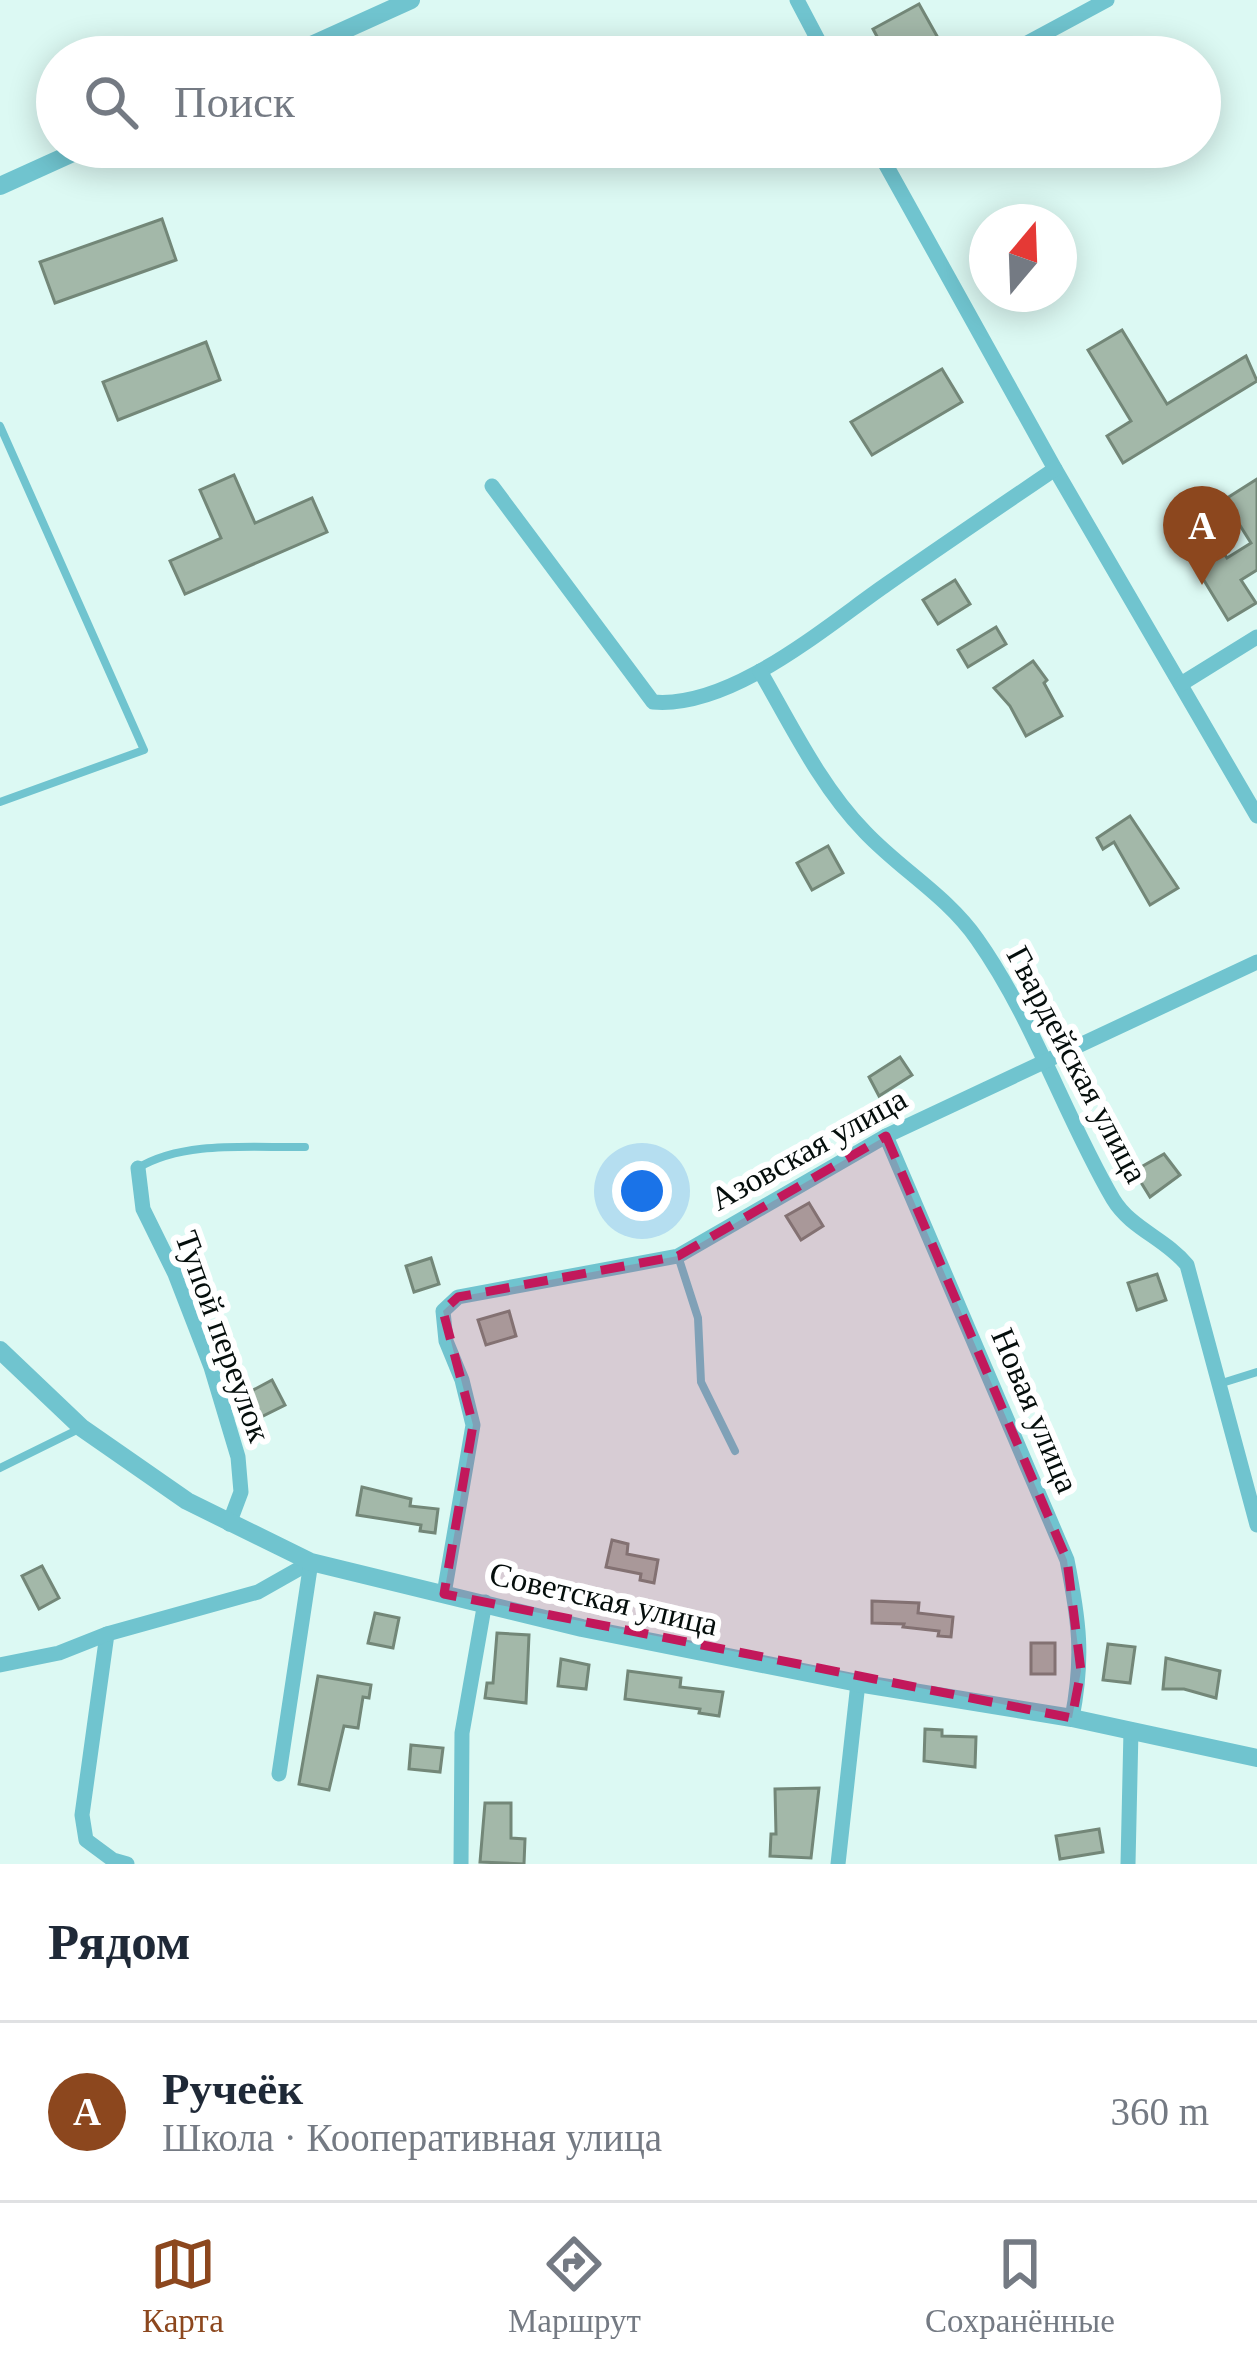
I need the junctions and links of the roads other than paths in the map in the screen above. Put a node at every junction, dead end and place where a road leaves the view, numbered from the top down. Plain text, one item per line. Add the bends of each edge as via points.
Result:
1 (411, 0) edge
2 (797, 0) edge
3 (1107, 0) edge
4 (331, 36) edge
5 (816, 36) edge
6 (1040, 36) edge
7 (40, 168) edge
8 (888, 168) edge
9 (0, 186) edge
10 (0, 426) edge
11 (1055, 469) junction
12 (492, 486) dead end
13 (1257, 638) edge
14 (760, 671) junction
15 (1181, 683) junction
16 (0, 802) edge
17 (1257, 816) edge
18 (1257, 962) edge
19 (1048, 1063) junction
20 (886, 1136) junction
21 (305, 1148) dead end
22 (138, 1168) joint
23 (678, 1256) junction
24 (0, 1350) edge
25 (1257, 1372) edge
26 (1220, 1384) junction
27 (82, 1427) junction
28 (735, 1451) dead end
29 (0, 1468) edge
30 (229, 1524) junction
31 (1257, 1525) edge
32 (311, 1562) junction
33 (444, 1594) junction
34 (485, 1602) junction
35 (107, 1634) junction
36 (0, 1665) edge
37 (858, 1683) junction
38 (1072, 1718) junction
39 (1131, 1730) junction
40 (1257, 1758) edge
41 (279, 1774) dead end
42 (127, 1864) edge
43 (461, 1864) edge
44 (838, 1864) edge
45 (1128, 1864) edge

1 - 4 street
2 - 5 street
3 - 6 street
7 - 9 street
8 - 11 street
10 - 16 lane via 144,750
11 - 14 street
11 - 15 street
12 - 14 street via 652,703 704,695
13 - 15 street
14 - 19 street, Гвардейская улица via 863,831 978,940
15 - 17 street
18 - 19 street, Азовская улица
19 - 20 street, Азовская улица
19 - 26 street, Гвардейская улица via 1114,1202 1187,1265
20 - 23 street, Азовская улица
20 - 38 street, Новая улица via 1067,1560 1081,1671
21 - 22 lane via 221,1149
22 - 30 street, Тупой переулок via 143,1209 190,1311 238,1457 242,1492
23 - 28 lane via 698,1318 701,1382
23 - 33 street, Азовская улица via 458,1297 443,1311 473,1425
24 - 27 street, Советская улица
25 - 26 lane
26 - 31 street, Гвардейская улица
27 - 29 lane
27 - 30 street, Советская улица
30 - 32 street, Советская улица
32 - 33 street, Советская улица
32 - 35 street via 258,1592
32 - 41 street
33 - 34 street, Советская улица
34 - 37 street, Советская улица
34 - 43 street via 462,1733
35 - 36 street
35 - 42 street via 82,1815 86,1840
37 - 38 street, Советская улица
37 - 44 street
38 - 39 street, Советская улица
39 - 40 street, Советская улица
39 - 45 street

